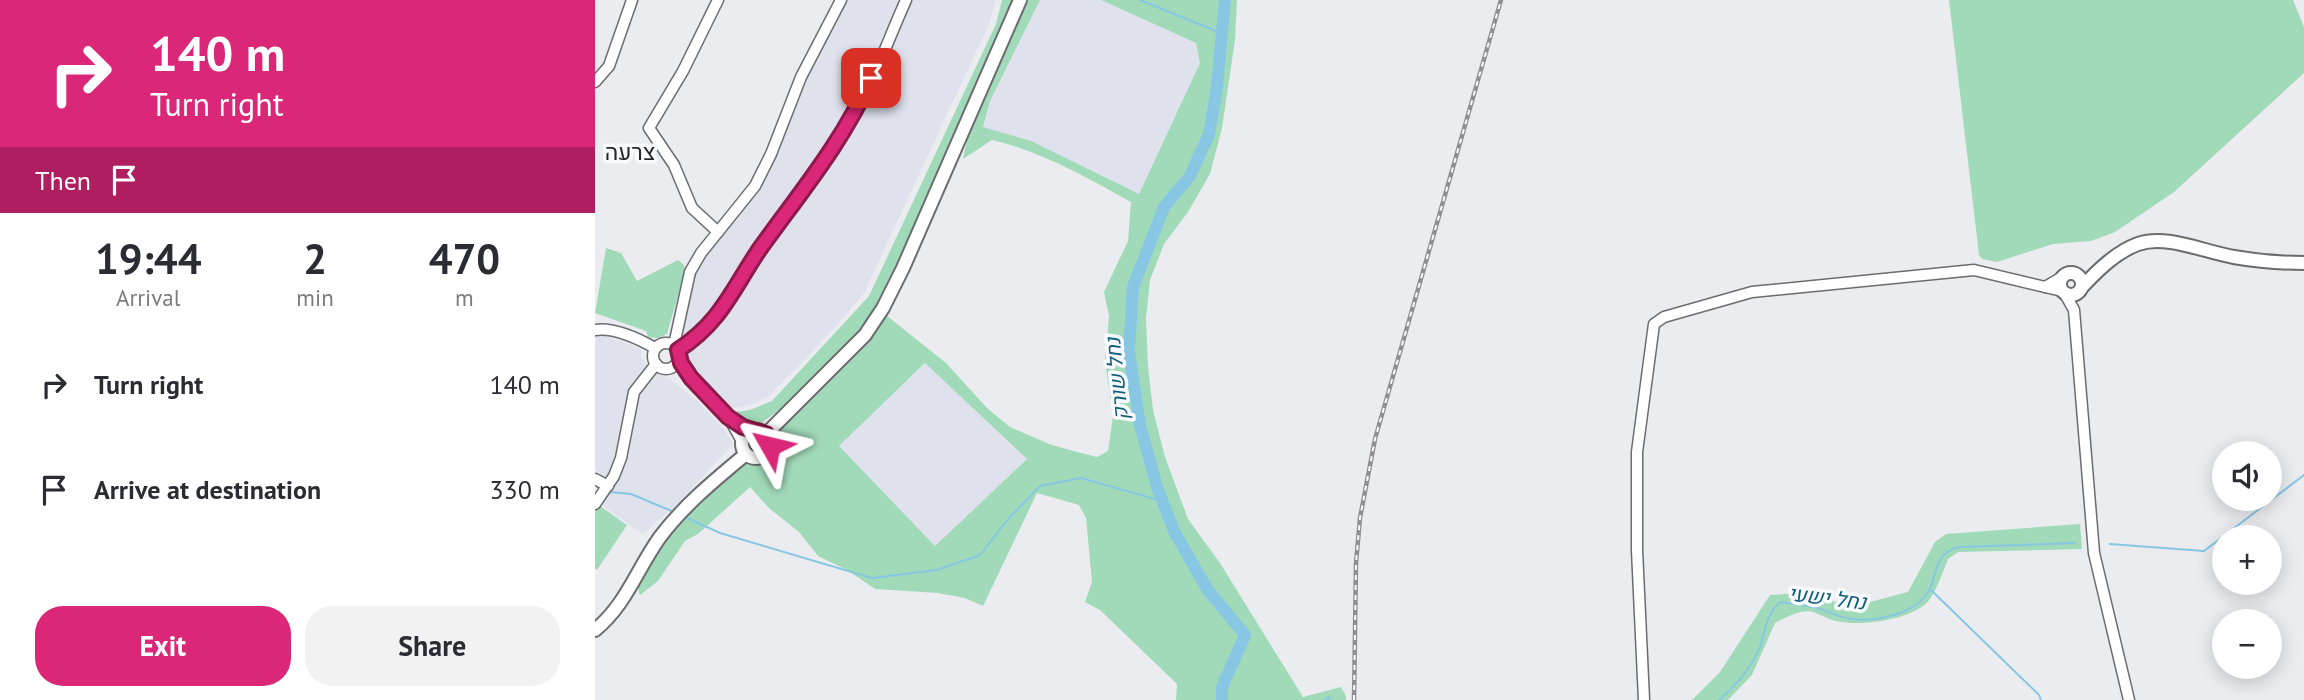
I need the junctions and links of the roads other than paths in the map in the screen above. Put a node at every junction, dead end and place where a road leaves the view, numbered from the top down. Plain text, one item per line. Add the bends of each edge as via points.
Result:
1 (632, 0) edge
2 (718, 0) edge
3 (841, 0) edge
4 (906, 0) edge
5 (1020, 0) edge
6 (595, 82) edge
7 (719, 232) junction
8 (2304, 263) edge
9 (2097, 272) junction
10 (2076, 274) junction
11 (2062, 277) junction
12 (2044, 287) junction
13 (2081, 290) junction
14 (2063, 292) junction
15 (2074, 310) junction
16 (595, 330) edge
17 (655, 348) junction
18 (677, 351) junction
19 (656, 364) junction
20 (670, 369) junction
21 (691, 378) junction
22 (728, 417) junction
23 (753, 431) junction
24 (766, 434) junction
25 (744, 448) junction
26 (595, 479) edge
27 (608, 486) junction
28 (595, 504) edge
29 (595, 630) edge
30 (1644, 700) edge
31 (2129, 700) edge

1 - 6 street via 609,66
2 - 7 street via 649,128 674,165 692,208
3 - 7 street via 801,77 755,186
4 - 18 street via 864,96 833,148 711,325
5 - 24 main road via 883,308 865,335
7 - 18 street via 690,272
8 - 9 main road via 2149,242 2128,249
9 - 10 main road
9 - 13 main road
10 - 11 main road
10 - 13 main road via 2082,279
11 - 12 street
11 - 14 main road
12 - 14 street
12 - 30 street via 1974,270 1752,292 1664,317 1654,324 1637,452
13 - 14 main road via 2071,296
13 - 15 street
14 - 15 street
15 - 31 street via 2094,553
16 - 17 street via 605,328
17 - 18 street via 666,342
17 - 19 street
18 - 20 street via 675,366
18 - 21 street
19 - 20 street
19 - 27 street via 634,392 621,458
20 - 21 street
21 - 22 street
22 - 23 street
22 - 25 street
23 - 24 main road
23 - 25 main road via 747,434
24 - 25 main road via 767,454 754,458
25 - 29 main road via 675,518 623,601
26 - 27 street
27 - 28 street

